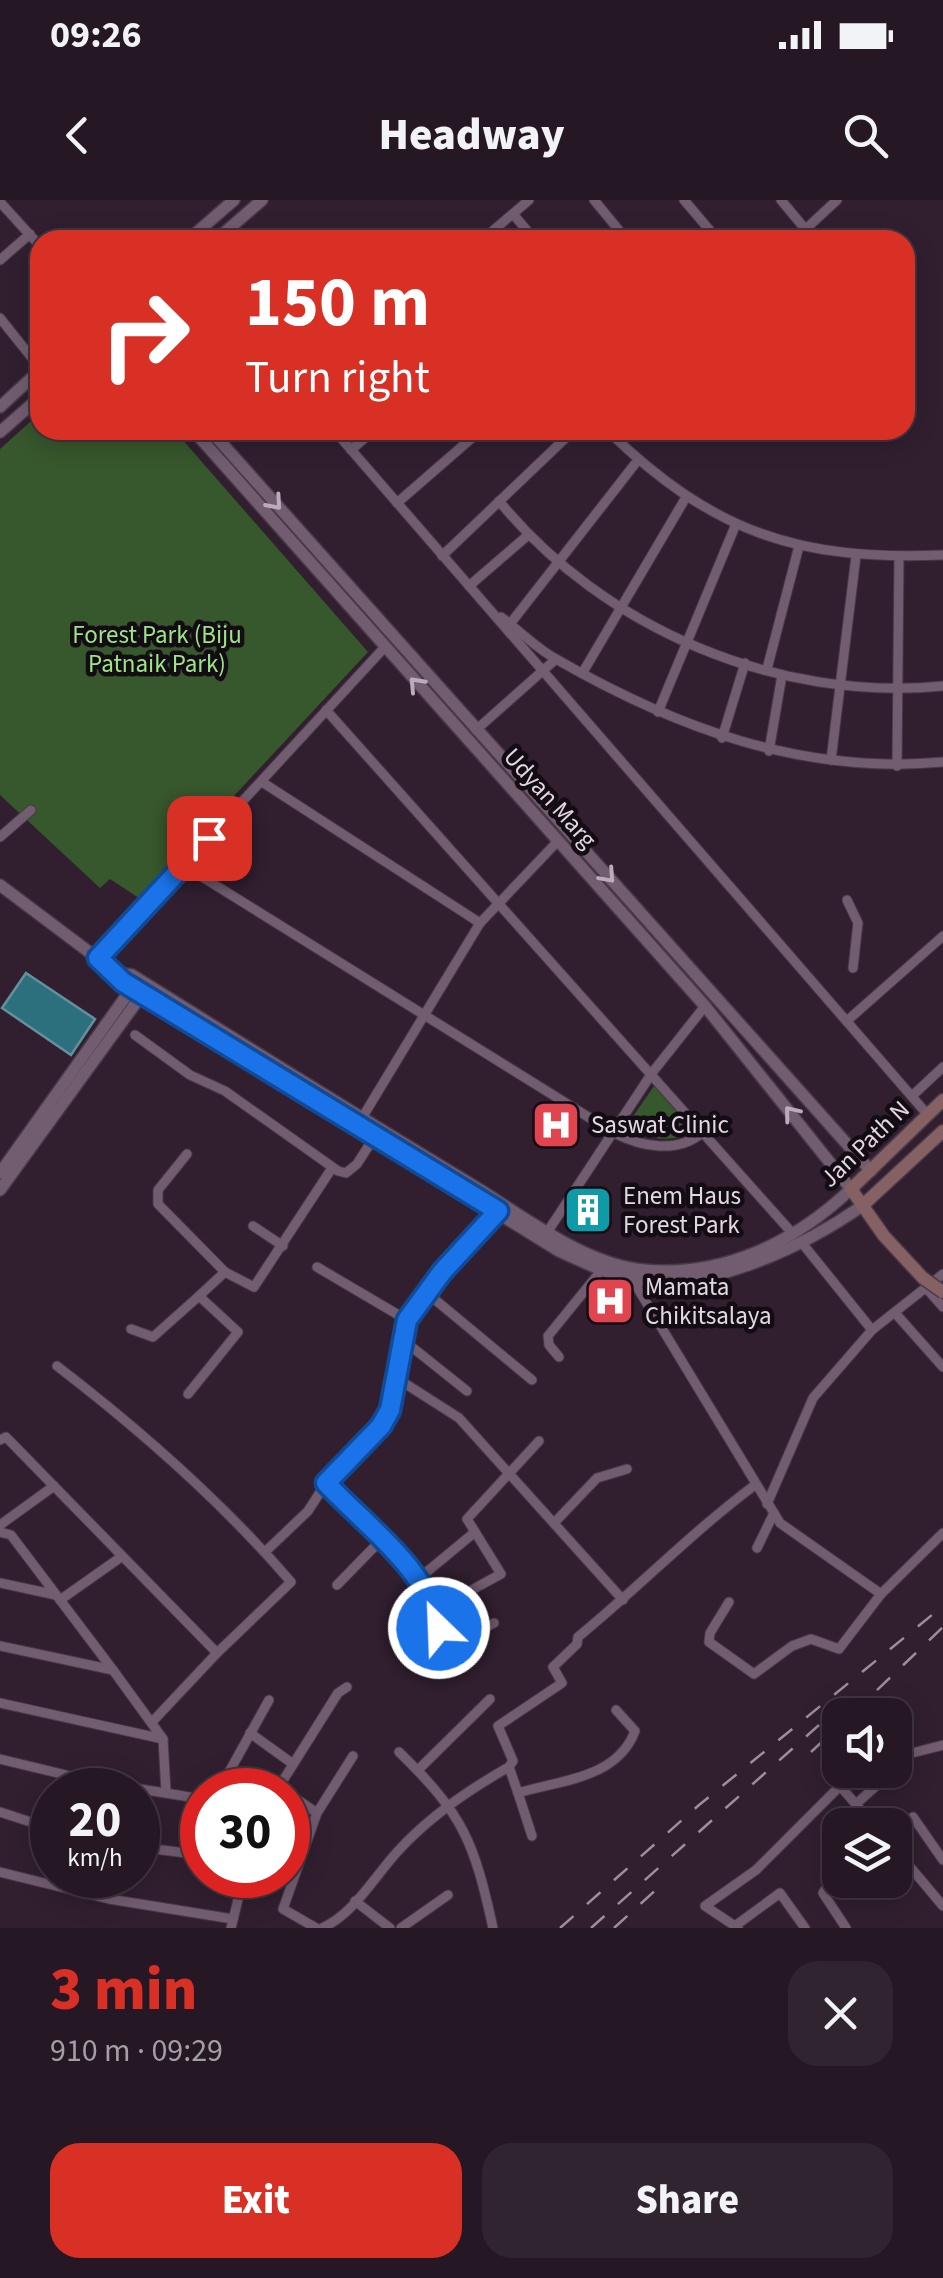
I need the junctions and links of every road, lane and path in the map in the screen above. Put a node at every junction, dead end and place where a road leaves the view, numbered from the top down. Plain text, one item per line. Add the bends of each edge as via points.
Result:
1 (234, 200) edge
2 (262, 200) edge
3 (529, 200) edge
4 (594, 200) edge
5 (684, 200) edge
6 (781, 200) edge
7 (836, 200) edge
8 (0, 202) edge
9 (512, 214) junction
10 (200, 230) edge
11 (228, 230) edge
12 (494, 230) edge
13 (526, 230) edge
14 (618, 230) edge
15 (710, 230) edge
16 (806, 230) joint
17 (30, 234) joint
18 (0, 260) edge
19 (0, 318) edge
20 (30, 356) edge
21 (30, 379) edge
22 (30, 406) edge
23 (0, 408) edge
24 (0, 432) edge
25 (202, 440) edge
26 (219, 440) edge
27 (342, 440) edge
28 (362, 440) edge
29 (470, 440) edge
30 (563, 440) edge
31 (617, 440) edge
32 (351, 450) junction
33 (638, 460) junction
34 (685, 498) junction
35 (498, 501) junction
36 (397, 502) junction
37 (736, 524) junction
38 (528, 536) junction
39 (799, 546) junction
40 (943, 555) edge
41 (442, 556) junction
42 (856, 556) junction
43 (899, 557) junction
44 (558, 564) junction
45 (469, 586) junction
46 (487, 606) junction
47 (370, 610) junction
48 (620, 610) junction
49 (359, 620) junction
50 (510, 624) junction
51 (688, 642) junction
52 (383, 648) junction
53 (556, 659) junction
54 (746, 663) junction
55 (767, 670) junction
56 (583, 672) junction
57 (543, 673) junction
58 (782, 674) junction
59 (943, 686) edge
60 (842, 687) junction
61 (900, 690) junction
62 (326, 710) junction
63 (658, 712) junction
64 (476, 730) junction
65 (722, 738) junction
66 (769, 751) junction
67 (831, 760) junction
68 (943, 762) edge
69 (897, 766) junction
70 (262, 782) junction
71 (31, 810) dead end
72 (0, 836) edge
73 (558, 841) junction
74 (183, 866) junction
75 (0, 885) edge
76 (847, 900) dead end
77 (496, 906) junction
78 (480, 923) junction
79 (943, 936) edge
80 (98, 958) junction
81 (854, 968) dead end
82 (140, 986) junction
83 (705, 1006) junction
84 (424, 1016) junction
85 (850, 1019) junction
86 (135, 1034) dead end
87 (943, 1067) edge
88 (652, 1073) junction
89 (912, 1096) junction
90 (943, 1100) edge
91 (928, 1114) junction
92 (362, 1118) junction
93 (943, 1130) edge
94 (703, 1132) junction
95 (614, 1133) junction
96 (375, 1136) junction
97 (187, 1154) dead end
98 (8, 1167) edge
99 (332, 1168) junction
100 (871, 1172) junction
101 (884, 1186) junction
102 (0, 1190) edge
103 (851, 1190) junction
104 (862, 1206) junction
105 (498, 1211) junction
106 (253, 1226) dead end
107 (548, 1231) junction
108 (797, 1239) junction
109 (283, 1246) junction
110 (605, 1265) junction
111 (317, 1267) dead end
112 (224, 1272) junction
113 (943, 1274) edge
114 (632, 1279) junction
115 (925, 1283) junction
116 (943, 1292) edge
117 (427, 1293) junction
118 (199, 1296) junction
119 (943, 1307) edge
120 (896, 1314) junction
121 (407, 1320) junction
122 (131, 1329) dead end
123 (872, 1330) junction
124 (403, 1340) junction
125 (559, 1357) dead end
126 (57, 1366) dead end
127 (943, 1367) edge
128 (398, 1379) junction
129 (532, 1380) dead end
130 (467, 1391) dead end
131 (188, 1394) dead end
132 (0, 1440) edge
133 (539, 1441) dead end
134 (627, 1469) dead end
135 (506, 1475) junction
136 (326, 1483) junction
137 (755, 1485) junction
138 (54, 1486) junction
139 (768, 1504) junction
140 (774, 1513) junction
141 (555, 1522) junction
142 (0, 1528) edge
143 (475, 1532) junction
144 (943, 1533) edge
145 (381, 1540) junction
146 (757, 1548) dead end
147 (265, 1552) junction
148 (121, 1557) junction
149 (417, 1580) junction
150 (0, 1583) edge
151 (337, 1585) dead end
152 (881, 1594) junction
153 (58, 1598) junction
154 (623, 1600) junction
155 (728, 1602) dead end
156 (437, 1609) junction
157 (494, 1623) dead end
158 (0, 1646) edge
159 (217, 1653) junction
160 (113, 1670) junction
161 (347, 1687) dead end
162 (490, 1699) dead end
163 (269, 1700) dead end
164 (0, 1703) edge
165 (616, 1710) dead end
166 (153, 1721) junction
167 (250, 1733) junction
168 (163, 1739) junction
169 (943, 1745) edge
170 (399, 1752) dead end
171 (912, 1753) edge
172 (352, 1756) dead end
173 (0, 1759) edge
174 (293, 1764) junction
175 (509, 1767) junction
176 (230, 1768) edge
177 (291, 1768) edge
178 (418, 1770) junction
179 (873, 1788) edge
180 (166, 1792) junction
181 (518, 1793) junction
182 (180, 1795) edge
183 (856, 1804) junction
184 (449, 1805) junction
185 (310, 1808) edge
186 (859, 1808) edge
187 (0, 1812) edge
188 (317, 1813) junction
189 (912, 1817) edge
190 (30, 1822) edge
191 (532, 1836) dead end
192 (943, 1860) edge
193 (912, 1869) edge
194 (0, 1872) edge
195 (448, 1895) dead end
196 (238, 1898) edge
197 (826, 1898) edge
198 (355, 1901) junction
199 (943, 1906) edge
200 (232, 1924) edge
201 (736, 1927) edge
202 (323, 1928) edge
203 (390, 1928) edge
204 (400, 1928) edge
205 (493, 1928) edge
206 (805, 1928) edge
207 (846, 1928) edge

1 - 10 street
2 - 11 street
3 - 9 street
4 - 14 street
5 - 15 street
6 - 16 street
7 - 16 street
8 - 17 street
9 - 12 street
9 - 13 street
17 - 18 street
19 - 20 street
21 - 23 street
22 - 24 street
25 - 49 street, Udyan Marg
26 -> 47 street, Udyan Marg
27 - 32 street
28 - 32 street
29 - 36 street
30 - 35 street
31 - 33 street
32 - 36 street
33 - 34 street
33 - 44 street
34 - 37 street
34 - 48 street
35 - 38 street
35 - 41 street
36 - 41 street
37 - 39 street
37 - 51 street
38 - 44 street
38 - 45 street
39 - 42 street
39 - 55 street
40 - 43 street
41 - 45 street
42 - 43 street
42 - 60 street
43 - 61 street
44 - 48 street
44 - 50 street
45 - 46 street
46 - 50 street
46 - 57 street
47 - 49 street
47 - 64 street, Udyan Marg
48 - 51 street
48 - 56 street
49 - 52 street, Udyan Marg
50 - 53 street
51 - 54 street
51 - 63 street
52 - 62 street
73 -> 52 street, Udyan Marg
53 - 56 street
53 - 57 street
54 - 55 street
54 - 65 street
55 - 58 street
56 - 63 street
57 - 64 street
57 - 85 street
58 - 60 street
58 - 66 street
59 - 61 street
60 - 61 street
60 - 67 street
61 - 69 street
62 - 70 street
62 - 77 street
63 - 65 street
64 -> 100 street, Udyan Marg
65 - 66 street
66 - 67 street
67 - 69 street
68 - 69 street
70 - 74 street
70 - 78 street
71 - 72 street
73 - 77 street
73 - 83 street, Udyan Marg
74 - 80 street
74 - 84 street
75 - 80 street
76 - 81 street via 858,923
77 - 78 street
77 - 88 street
78 - 84 street
79 - 85 street
80 - 82 street
82 - 92 street
82 - 96 street
82 - 98 street
83 - 88 street
103 -> 83 street, Udyan Marg
84 - 92 street
84 - 95 street
85 - 89 street
86 - 99 street
87 - 89 street
88 - 94 street
88 - 95 street
89 - 91 street
90 - 91 main road, Jan Path N
91 - 100 main road, Jan Path N
92 - 107 street
93 - 101 main road
94 - 95 street via 664,1146
94 - 108 street
95 - 107 street
96 - 99 street via 349,1171
96 - 105 street
97 - 112 street via 156,1200
98 - 102 street
99 - 109 street
100 - 101 main road, Udyan Marg
100 - 103 main road, Jan Path N
101 - 104 main road
103 - 104 main road, Udyan Marg
103 - 108 street, Jan Path N
104 - 108 street
104 - 115 main road, Udyan Marg
105 - 110 street via 559,1251
105 - 117 street
106 - 109 street
107 - 110 street
108 - 110 street via 698,1268
108 - 114 street via 744,1268
108 - 123 street
109 - 112 street via 254,1287
110 - 114 street
110 - 125 street via 548,1336
111 - 121 street
112 - 118 street
113 - 115 street
114 - 137 street
115 - 116 main road, Udyan Marg, bridge
115 - 119 street
115 - 120 street
117 - 121 street
117 - 129 street
118 - 122 street via 152,1337
118 - 131 street via 238,1332
120 - 123 street
120 - 127 street
121 - 124 street
123 - 139 street via 813,1398
124 - 128 street
124 - 130 street
126 - 147 street via 160,1451
128 - 135 street via 446,1406
128 - 136 street via 381,1426
132 - 138 street via 6,1437
133 - 135 street
134 - 141 street via 597,1478
135 - 141 street
135 - 143 street via 467,1519
136 - 145 street
136 - 147 street via 308,1511
137 - 139 street
137 - 154 street via 692,1532
138 - 142 street
138 - 148 street
139 - 140 street
140 - 146 street
140 - 152 street via 803,1542
141 - 154 street
142 - 153 street
143 - 149 street
143 - 156 street via 501,1574
144 - 152 street
145 - 149 street
145 - 151 street
147 - 159 street via 291,1582
148 - 153 street
148 - 159 street
149 - 156 street
150 - 153 street
152 - 155 street via 839,1648 811,1639 754,1674 709,1642
153 - 160 street
154 - 175 street via 554,1667 562,1684 498,1726 513,1761
156 - 157 street via 446,1644
158 - 160 street
159 - 166 street
160 - 166 street
161 - 174 street
162 - 178 street
163 - 167 street
164 - 168 street
165 - 181 street via 635,1731 616,1757 588,1777
166 - 168 street
167 - 174 street
167 - 176 street
168 - 180 street
169 - 171 street
170 - 178 street
172 - 188 street
173 - 180 street via 90,1782
174 - 177 street
175 - 181 street
175 - 184 street
178 - 184 street
179 - 183 street
180 - 182 street
181 - 191 street
183 - 186 street
183 - 201 street via 840,1786 756,1870 705,1906
184 - 198 street
184 - 205 street via 480,1865
185 - 188 street
187 - 190 street
188 - 202 street via 283,1908
189 - 192 street
193 - 199 street
194 - 200 street
195 - 204 street
196 - 200 street
197 - 207 street
198 - 202 street
198 - 203 street
201 - 206 street via 780,1893

